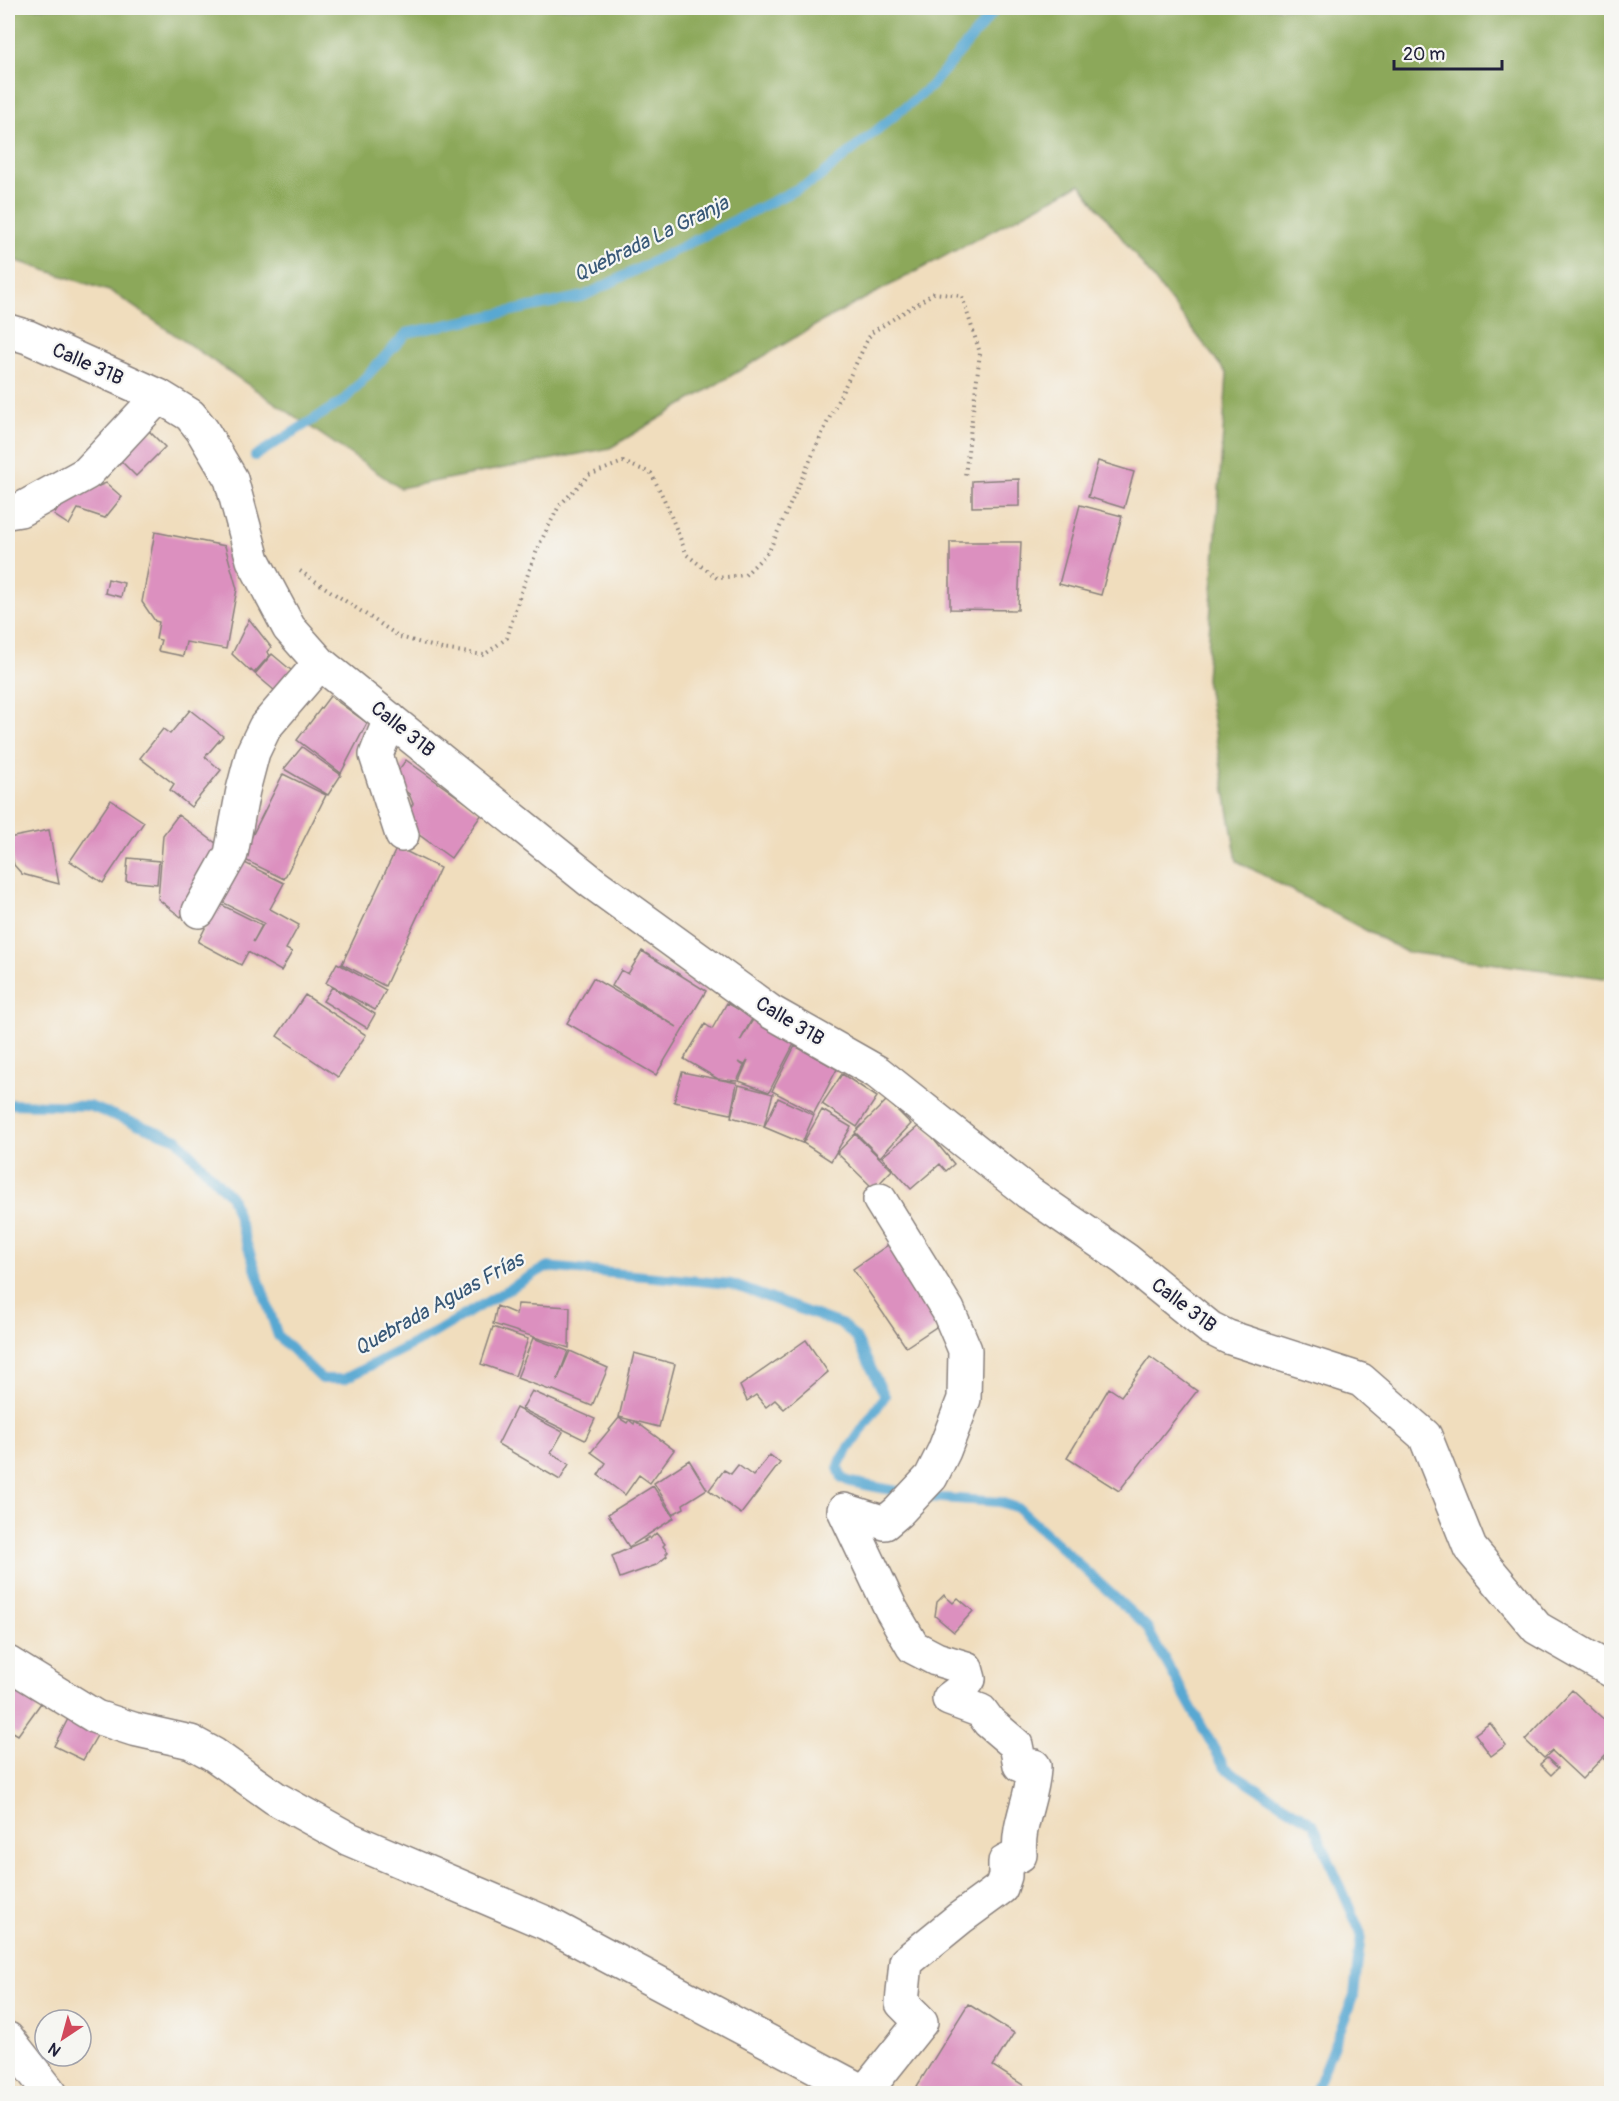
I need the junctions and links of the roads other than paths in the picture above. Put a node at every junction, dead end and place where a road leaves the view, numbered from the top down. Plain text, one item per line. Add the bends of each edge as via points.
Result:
1 (8, 331) edge
2 (159, 396) junction
3 (8, 512) edge
4 (320, 663) junction
5 (390, 719) junction
6 (402, 835) dead end
7 (199, 911) dead end
8 (880, 1200) dead end
9 (8, 1663) edge
10 (1611, 1671) edge
11 (8, 2039) edge
12 (866, 2093) edge
13 (51, 2094) edge

1 - 2 street, Calle 31B
2 - 3 street via 87,474 20,510
2 - 4 street, Calle 31B via 190,415 202,430 231,479 253,560 290,628
4 - 5 street, Calle 31B
4 - 7 street via 265,727 253,752 231,854
5 - 6 street via 376,755
5 - 10 street, Calle 31B via 593,883 771,1012 877,1072 1029,1193 1125,1259 1210,1328 1361,1380 1425,1436 1470,1548 1537,1628
8 - 12 street via 948,1310 965,1350 964,1399 932,1478 898,1512 885,1522 844,1510 913,1647 966,1668 969,1678 949,1698 981,1711 1016,1745 1020,1765 1034,1766 1034,1779 1018,1841 1020,1855 1005,1862 1001,1888 906,1962 902,2003 921,2022
9 - 12 street via 96,1717 191,1742 275,1798 349,1839 546,1923
11 - 13 street

